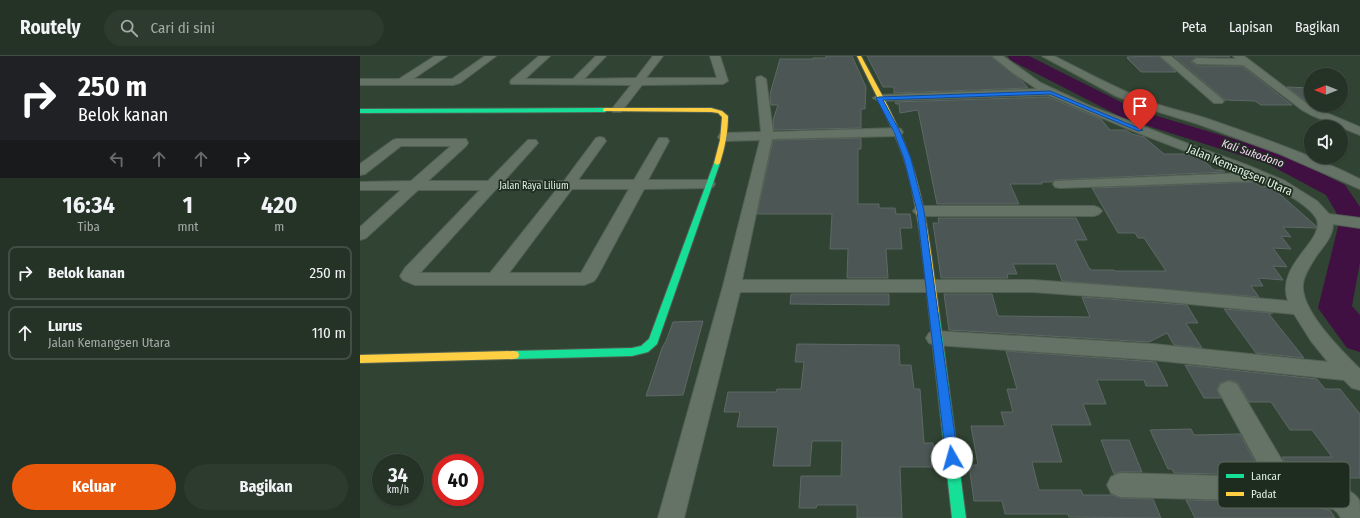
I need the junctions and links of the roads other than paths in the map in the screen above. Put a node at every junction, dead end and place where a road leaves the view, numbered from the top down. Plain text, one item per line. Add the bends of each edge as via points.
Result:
1 (442, 56) edge
2 (491, 56) edge
3 (545, 56) edge
4 (601, 56) edge
5 (658, 56) edge
6 (715, 56) edge
7 (859, 56) edge
8 (997, 56) edge
9 (1047, 56) edge
10 (1165, 56) edge
11 (1242, 59) edge
12 (1197, 61) dead end
13 (761, 79) dead end
14 (403, 81) junction
15 (693, 81) junction
16 (360, 82) edge
17 (575, 82) junction
18 (638, 82) junction
19 (1050, 92) junction
20 (879, 98) junction
21 (1218, 101) dead end
22 (617, 110) junction
23 (360, 111) edge
24 (1360, 131) edge
25 (897, 132) junction
26 (767, 135) junction
27 (724, 137) junction
28 (600, 141) dead end
29 (663, 141) dead end
30 (532, 143) dead end
31 (360, 171) edge
32 (1261, 177) junction
33 (708, 184) junction
34 (1060, 184) dead end
35 (416, 185) junction
36 (493, 185) junction
37 (568, 185) junction
38 (638, 185) junction
39 (1360, 185) edge
40 (360, 186) edge
41 (920, 211) junction
42 (1094, 211) dead end
43 (1329, 219) junction
44 (1360, 223) edge
45 (360, 235) edge
46 (495, 279) junction
47 (929, 285) junction
48 (732, 286) junction
49 (1299, 308) junction
50 (936, 338) junction
51 (360, 359) edge
52 (1355, 377) edge
53 (1229, 390) dead end
54 (1270, 462) edge
55 (1120, 485) dead end
56 (1218, 487) edge
57 (1350, 508) edge
58 (671, 518) edge
59 (960, 518) edge
60 (1357, 518) edge

1 - 14 street
2 - 14 street via 456,81 449,83
3 - 17 street via 516,82
4 - 17 street
5 - 18 street
6 - 15 street
6 - 15 street via 724,80
7 - 20 street
8 - 19 street, Jalan Kemangsen Utara
9 - 39 street via 1120,94 1285,150
10 - 21 street
11 - 12 street
11 - 24 street via 1315,113
13 - 26 street
14 - 16 street
15 - 18 street
17 - 18 street
18 - 22 street
19 - 20 street
19 - 32 street, Jalan Kemangsen Utara via 1126,125
20 - 25 street
22 - 23 street
22 - 27 street via 720,112 726,121
25 - 26 street
25 - 41 street via 908,159
26 - 27 street
26 - 48 street
27 - 33 street
28 - 37 street
29 - 38 street
30 - 36 street
31 - 35 street via 397,143 462,142
32 - 34 street
32 - 43 street, Jalan Kemangsen Utara via 1292,191
33 - 38 street, Jalan Raya Lilium
33 - 51 street via 653,341 644,349 632,352
35 - 36 street, Jalan Raya Lilium
35 - 40 street, Jalan Raya Lilium
35 - 45 street
36 - 37 street, Jalan Raya Lilium
36 - 46 street via 409,276 415,279
37 - 38 street, Jalan Raya Lilium
37 - 46 street
38 - 46 street via 588,277
41 - 42 street
41 - 47 street
43 - 44 street
43 - 49 street via 1324,234 1298,273 1293,286
47 - 48 street
47 - 49 street via 1033,286
47 - 50 street
48 - 58 street
49 - 52 street via 1328,349
50 - 52 street via 1153,352
50 - 59 street
53 - 54 street
55 - 56 street
57 - 60 street

